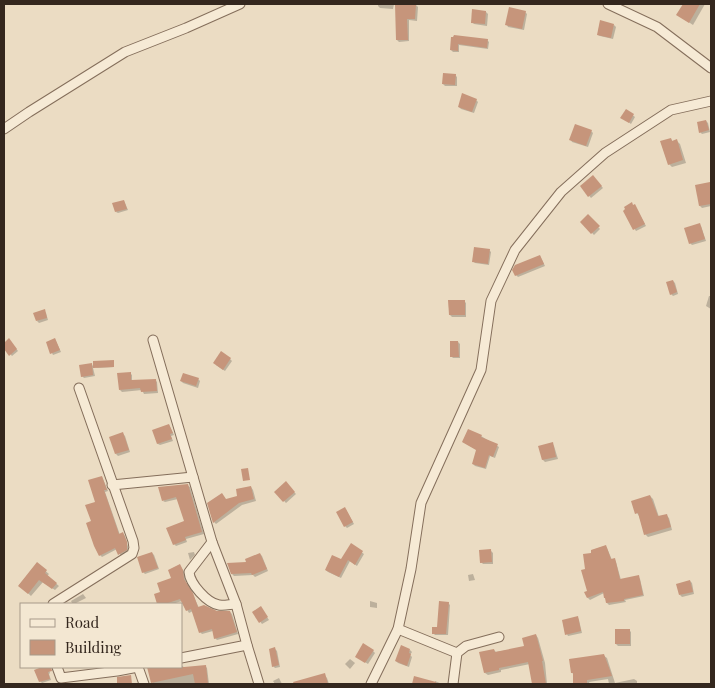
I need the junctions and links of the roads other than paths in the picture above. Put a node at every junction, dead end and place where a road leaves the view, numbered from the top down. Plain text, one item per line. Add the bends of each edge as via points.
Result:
1 (240, 4) edge
2 (608, 4) edge
3 (711, 68) edge
4 (711, 101) edge
5 (4, 129) edge
6 (153, 340) dead end
7 (78, 388) dead end
8 (193, 477) junction
9 (112, 484) junction
10 (212, 542) junction
11 (55, 603) edge
12 (236, 604) junction
13 (398, 629) junction
14 (499, 636) dead end
15 (247, 645) junction
16 (457, 653) junction
17 (182, 658) edge
18 (57, 668) edge
19 (134, 668) edge
20 (139, 668) edge
21 (62, 681) edge
22 (144, 684) edge
23 (259, 684) edge
24 (370, 684) edge
25 (453, 684) edge

1 - 5 street via 125,52
2 - 3 street via 657,27
4 - 13 street via 671,110 605,153 561,192 515,250 491,301 481,370 421,503
6 - 8 street
7 - 9 street
8 - 9 street
8 - 10 street
9 - 11 street via 133,541 132,554
10 - 12 street
10 - 12 street via 189,572 189,578 211,601 219,605
12 - 15 street
13 - 16 street
13 - 24 street
14 - 16 street via 466,646
15 - 17 street
15 - 23 street
16 - 25 street
18 - 21 street
19 - 21 street
20 - 22 street

